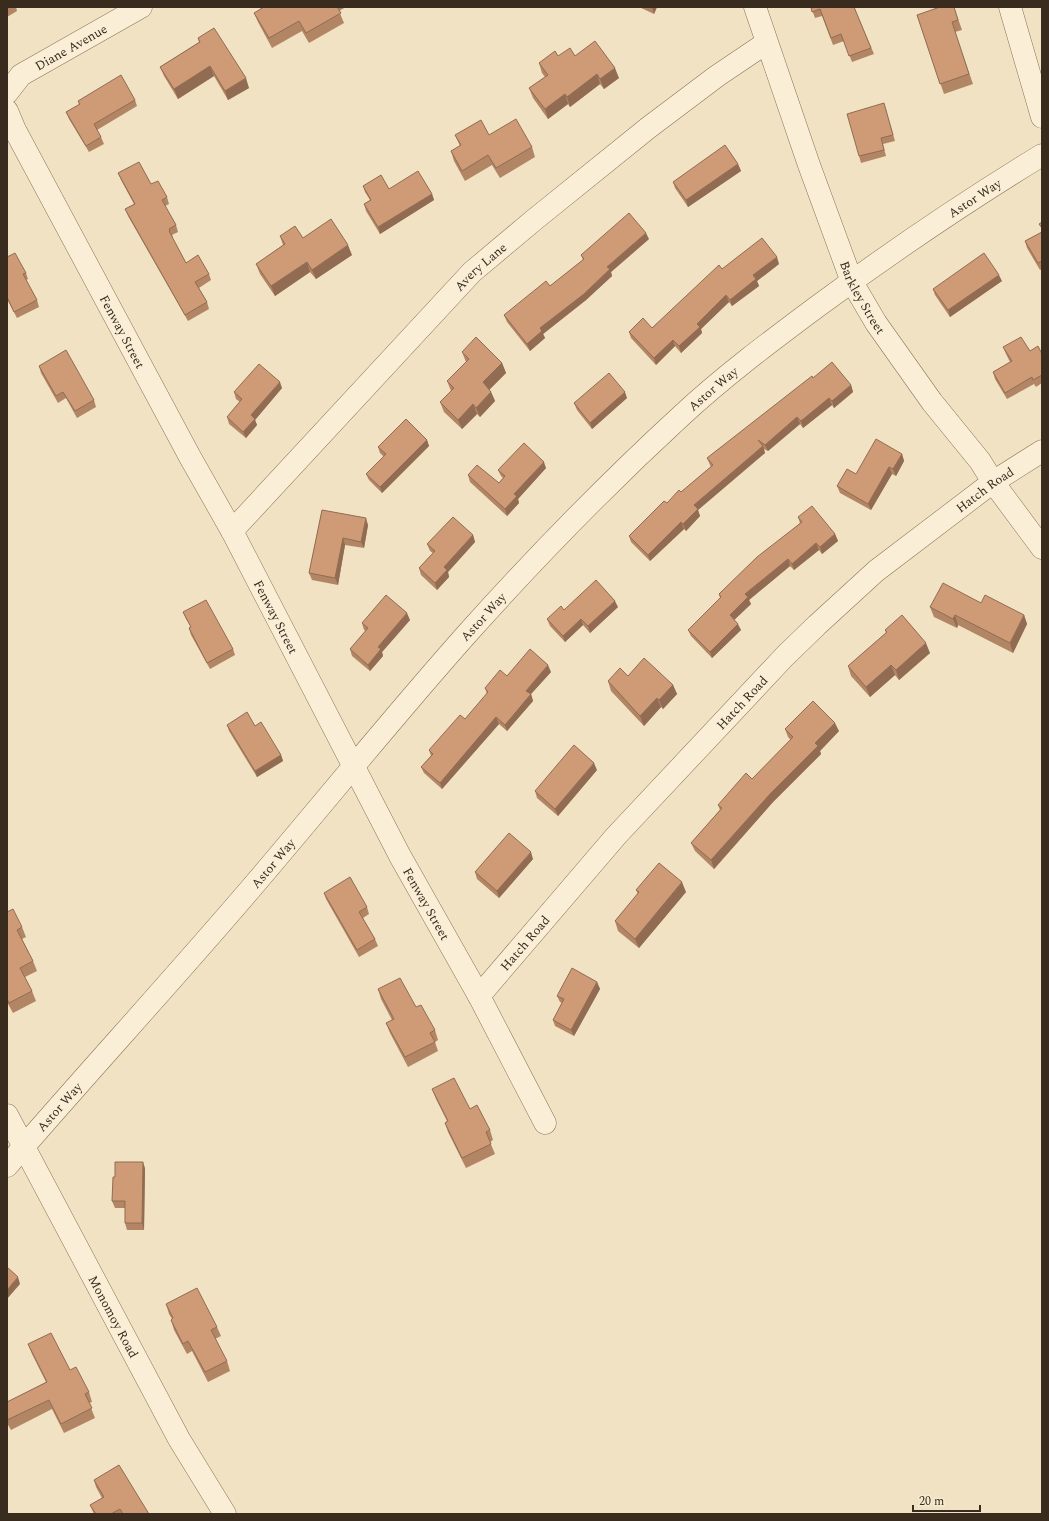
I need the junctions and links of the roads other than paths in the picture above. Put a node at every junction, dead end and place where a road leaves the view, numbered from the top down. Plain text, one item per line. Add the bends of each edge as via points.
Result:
1 (141, 7) edge
2 (755, 7) edge
3 (1010, 7) edge
4 (766, 43) junction
5 (8, 100) edge
6 (1042, 117) edge
7 (1042, 155) edge
8 (852, 282) junction
9 (1042, 451) edge
10 (993, 482) junction
11 (232, 531) junction
12 (1042, 548) edge
13 (354, 766) junction
14 (479, 996) junction
15 (7, 1115) edge
16 (545, 1123) dead end
17 (23, 1148) junction
18 (7, 1166) edge
19 (225, 1514) edge

1 - 5 street, Diane Avenue via 20,75 14,81
2 - 4 street, Barkley Street
3 - 6 street
4 - 8 street, Barkley Street
4 - 11 street, Avery Lane via 648,128 472,272
5 - 11 street, Fenway Street via 18,137
7 - 8 street, Astor Way via 987,188
8 - 10 street, Barkley Street via 876,323 923,390 980,461
8 - 13 street, Astor Way via 761,349 683,414 614,480 466,635
9 - 10 street, Hatch Road
10 - 12 street, Barkley Street
10 - 14 street, Hatch Road via 876,571 785,656 616,836
11 - 13 street, Fenway Street
13 - 14 street, Fenway Street via 400,856
13 - 17 street, Astor Way via 251,889
14 - 16 street, Fenway Street
15 - 17 street, Monomoy Road
17 - 18 street, Astor Way
17 - 19 street, Monomoy Road via 179,1439

